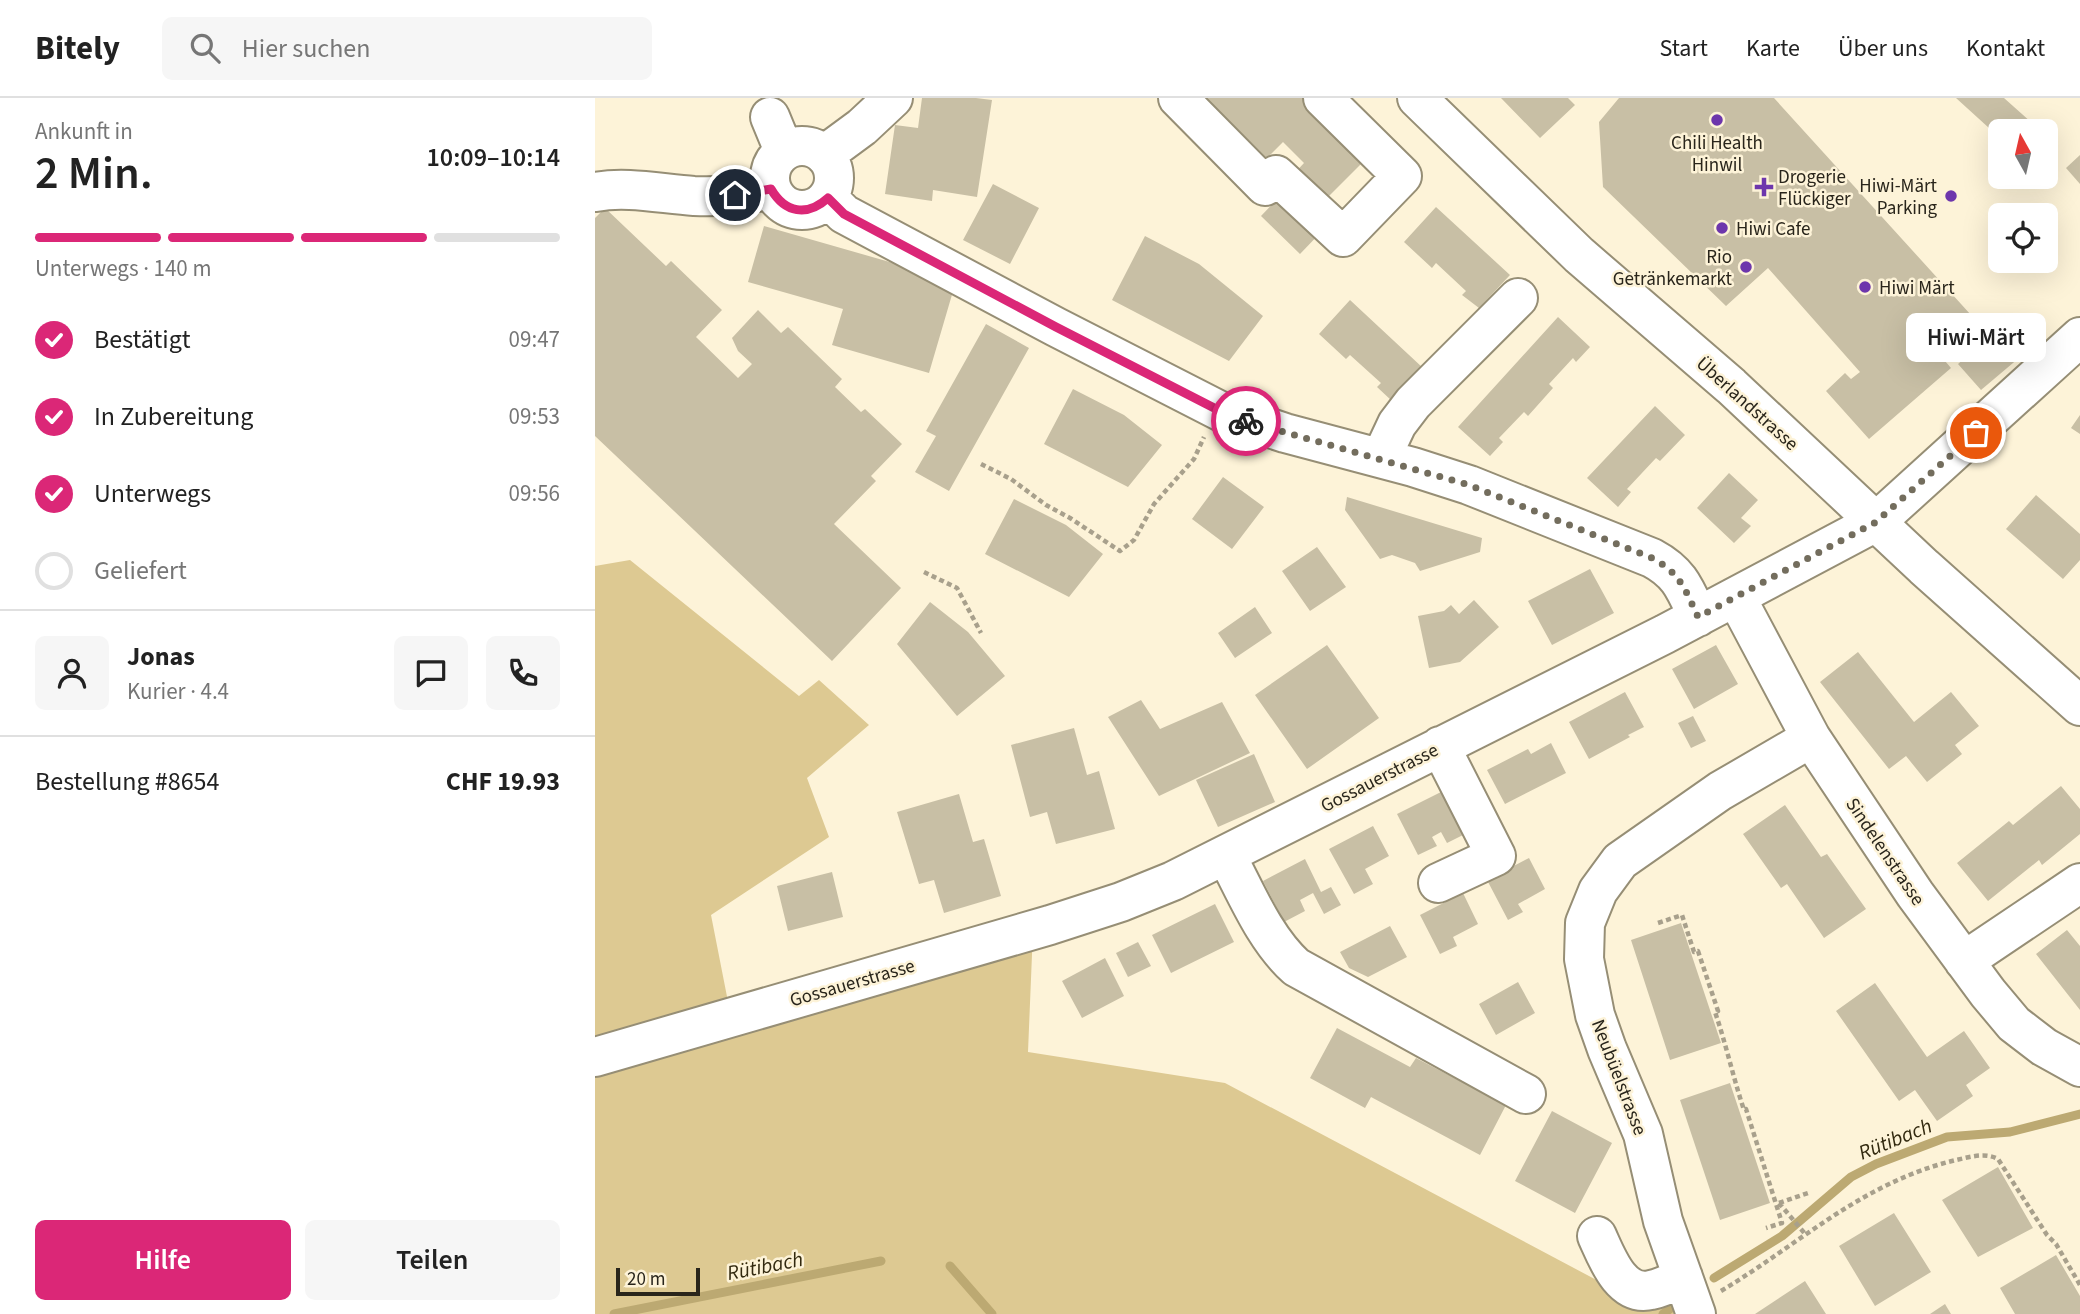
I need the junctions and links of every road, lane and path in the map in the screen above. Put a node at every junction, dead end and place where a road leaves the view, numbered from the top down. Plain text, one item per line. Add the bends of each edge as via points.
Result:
1 (893, 98) edge
2 (1178, 98) edge
3 (1323, 98) edge
4 (1417, 98) edge
5 (824, 155) junction
6 (771, 189) junction
7 (595, 192) edge
8 (828, 198) junction
9 (1518, 298) dead end
10 (2080, 337) edge
11 (1212, 407) junction
12 (1381, 458) junction
13 (981, 464) dead end
14 (1876, 522) junction
15 (924, 572) dead end
16 (1736, 597) junction
17 (1698, 617) junction
18 (981, 633) dead end
19 (2080, 706) edge
20 (1811, 738) junction
21 (1440, 746) junction
22 (1226, 855) junction
23 (1437, 883) dead end
24 (2080, 883) edge
25 (1658, 923) dead end
26 (1964, 961) junction
27 (595, 1057) edge
28 (2080, 1067) edge
29 (1526, 1094) dead end
30 (1808, 1193) dead end
31 (1777, 1203) junction
32 (1766, 1228) dead end
33 (1806, 1235) junction
34 (1597, 1236) dead end
35 (2080, 1285) edge
36 (1691, 1300) edge

1 - 5 street
2 - 3 street via 1265,186 1276,175 1343,237 1402,176
4 - 14 street, Überlandstrasse via 1579,255 1731,386
5 - 6 street via 815,148 794,146 777,134
5 - 8 street via 834,180
6 - 7 street via 716,196
6 - 8 street via 777,199 797,210 819,206
8 - 11 street via 844,214
9 - 12 street via 1413,403
10 - 14 street, Gossauerstrasse
11 - 12 street via 1285,433
11 - 13 path via 1191,420 1206,432 1194,459 1154,504 1134,540 1120,551
12 - 17 street via 1481,489 1652,558 1674,572
14 - 16 street, Gossauerstrasse
14 - 19 street, Überlandstrasse
15 - 18 path via 957,588
16 - 17 street, Gossauerstrasse
16 - 20 street, Sindelenstrasse
17 - 21 street, Gossauerstrasse
20 - 26 street, Sindelenstrasse
20 - 36 street, Neubüelstrasse via 1720,791 1620,861 1598,891 1585,923 1584,959 1595,1015 1643,1134 1658,1203
21 - 22 street, Gossauerstrasse
21 - 23 street via 1496,856
22 - 27 street, Gossauerstrasse via 1148,892 1092,912
22 - 29 street via 1278,949 1296,967
24 - 26 street
25 - 31 path via 1682,915 1694,952 1698,951 1718,1011 1728,1061
26 - 28 street, Sindelenstrasse via 2027,1036
30 - 31 path
31 - 32 path via 1782,1223
31 - 33 path
33 - 35 path via 1895,1180 1957,1160 1993,1156
33 - 36 path via 1757,1269
34 - 36 street via 1612,1267 1630,1287

